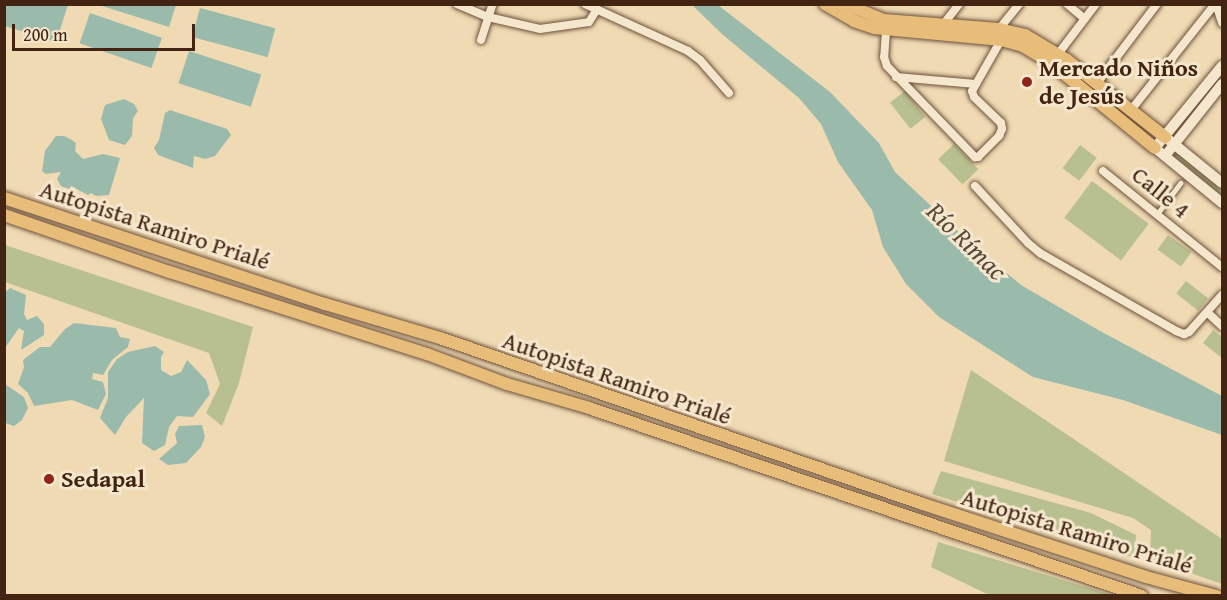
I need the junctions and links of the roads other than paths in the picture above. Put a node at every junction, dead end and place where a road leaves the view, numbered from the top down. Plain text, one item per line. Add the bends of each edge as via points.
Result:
1 (457, 4) edge
2 (493, 4) edge
3 (585, 4) edge
4 (825, 4) edge
5 (845, 4) edge
6 (959, 4) edge
7 (1019, 4) edge
8 (1067, 4) edge
9 (1096, 4) edge
10 (1157, 4) edge
11 (1216, 4) edge
12 (597, 9) junction
13 (489, 17) junction
14 (1085, 19) junction
15 (1222, 23) edge
16 (940, 30) junction
17 (886, 31) junction
18 (1000, 35) junction
19 (481, 40) dead end
20 (1058, 54) junction
21 (1222, 66) edge
22 (896, 77) junction
23 (1097, 83) junction
24 (976, 84) junction
25 (1222, 84) edge
26 (1211, 90) junction
27 (729, 93) dead end
28 (1131, 110) junction
29 (1169, 141) junction
30 (1160, 152) junction
31 (1103, 171) dead end
32 (1180, 183) dead end
33 (1222, 183) edge
34 (975, 186) dead end
35 (4, 198) edge
36 (1222, 203) edge
37 (1157, 214) junction
38 (4, 215) edge
39 (1222, 267) edge
40 (1222, 295) edge
41 (1208, 313) junction
42 (1222, 326) edge
43 (1142, 596) edge
44 (1216, 596) edge

1 - 13 street
2 - 13 street
3 - 12 street
4 - 17 main road via 854,21
5 - 16 main road via 884,20
6 - 16 street
7 - 18 street
8 - 14 street
9 - 14 street
10 - 23 street
11 - 15 street
11 - 28 street
12 - 13 street via 589,22 552,29
12 - 27 street via 666,39 700,60
13 - 19 street
14 - 20 street
16 - 17 main road
16 - 18 main road
17 - 22 street via 884,61
18 - 20 main road via 1025,35
18 - 24 street
18 - 30 main road via 1036,53
20 - 23 main road
21 - 26 main road
22 - 24 street
22 - 24 street via 978,157 1002,129 1001,123 974,98
23 - 28 main road
25 - 26 main road
26 - 29 main road
28 - 29 main road
29 - 30 main road
29 - 33 main road
30 - 36 main road
31 - 37 street, Calle 4
32 - 37 street
34 - 41 street via 1040,253 1176,331 1189,332
35 - 44 main road, Autopista Ramiro Prialé via 440,338 920,503
37 - 39 street, Calle 4
38 - 43 main road, Autopista Ramiro Prialé
40 - 41 street
41 - 42 street

